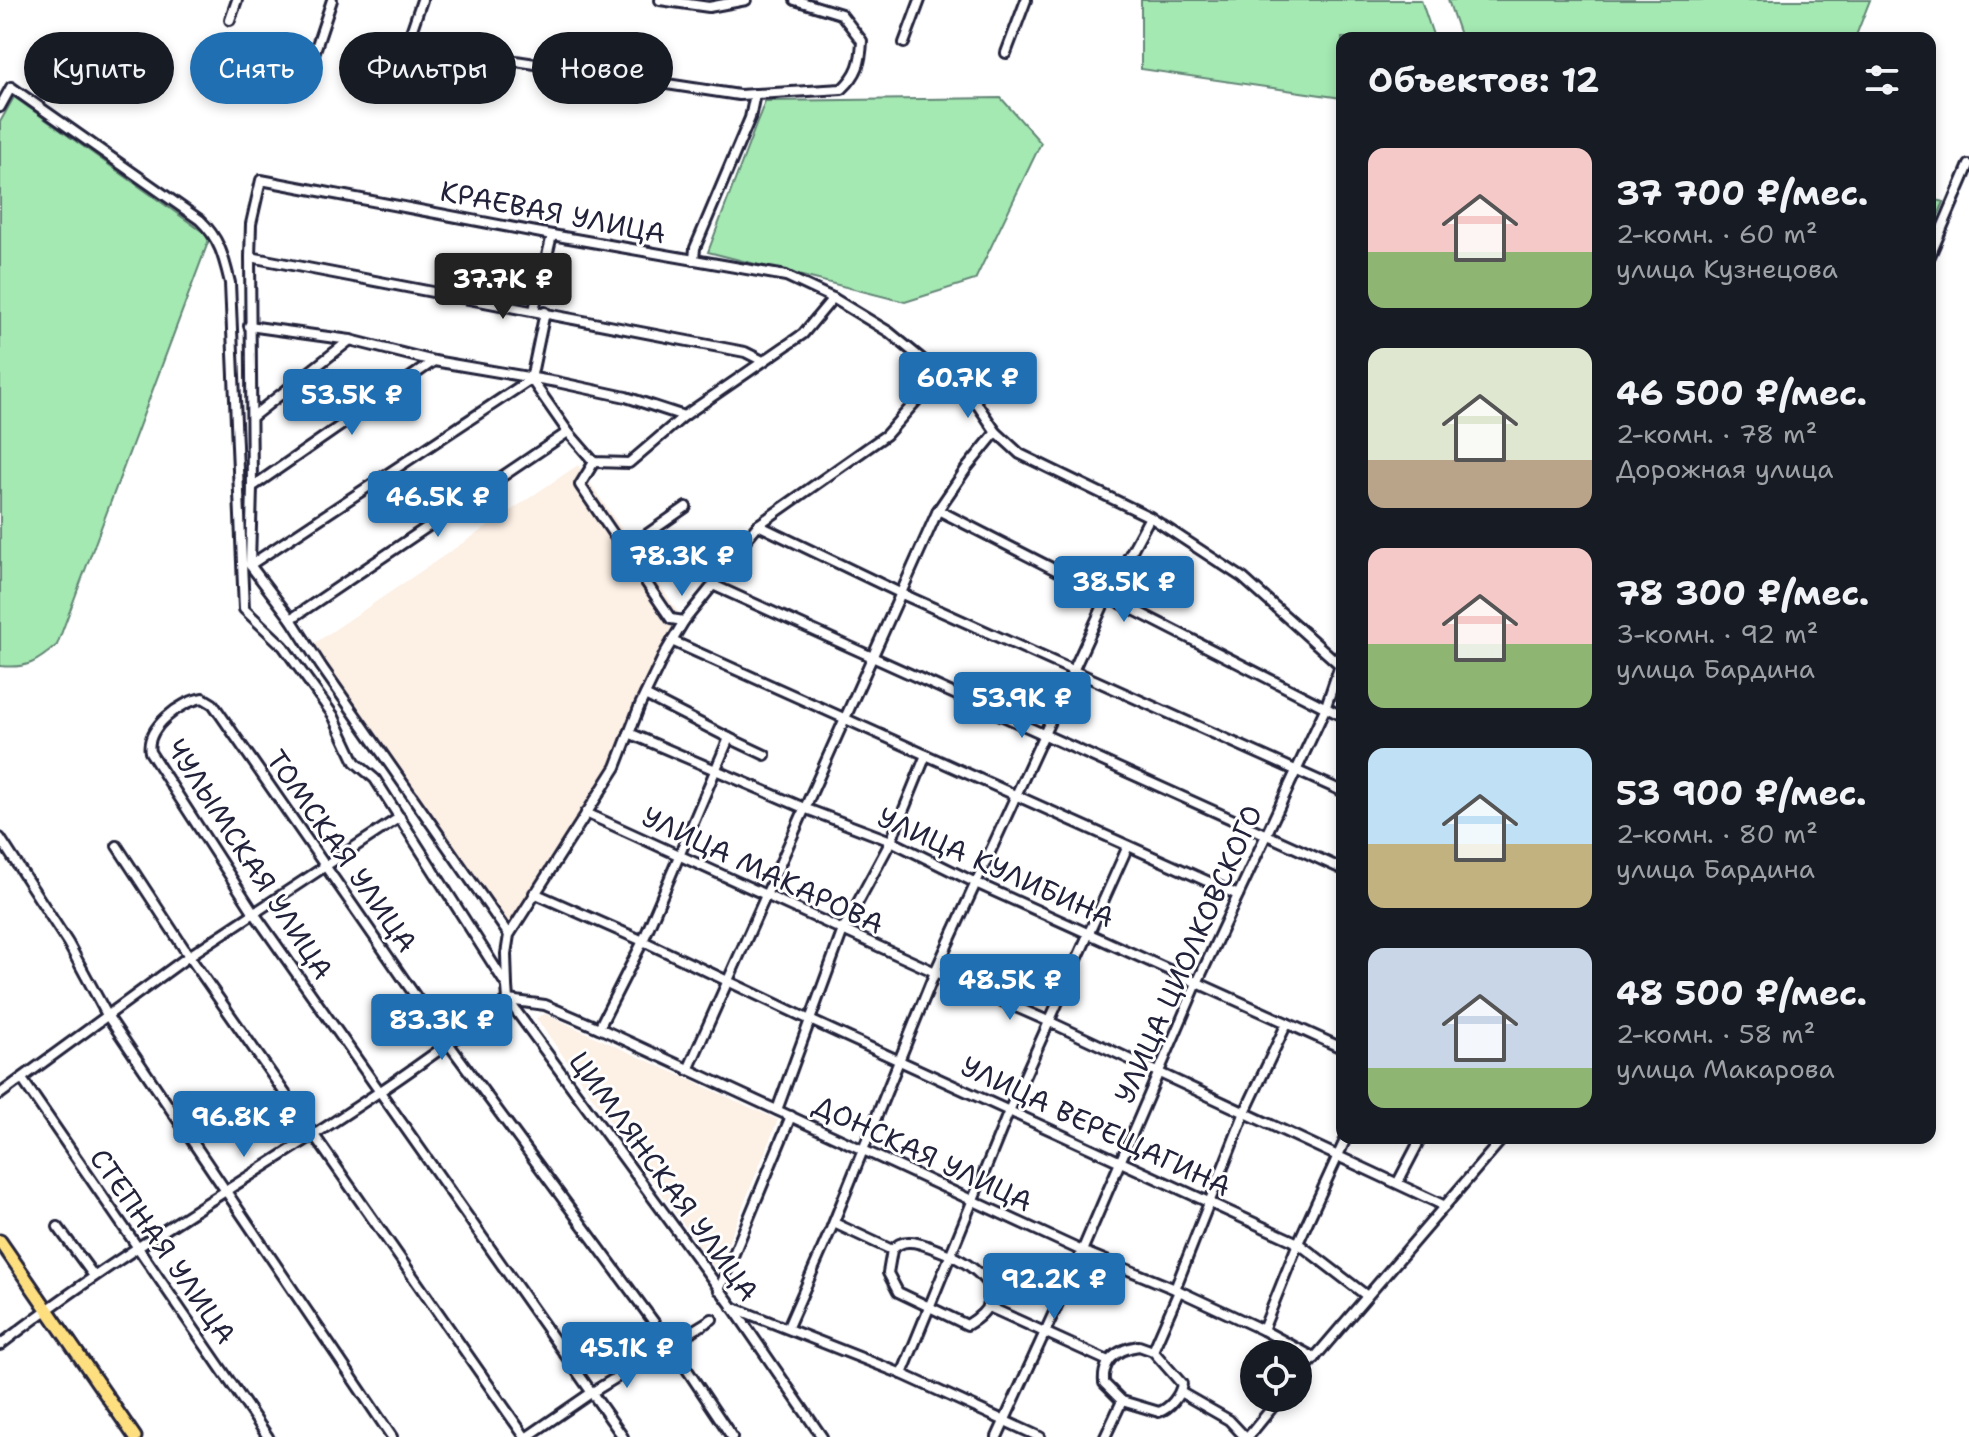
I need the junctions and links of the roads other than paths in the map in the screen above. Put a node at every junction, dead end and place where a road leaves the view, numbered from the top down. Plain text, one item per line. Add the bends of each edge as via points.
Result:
1 (237, 0) edge
2 (332, 0) edge
3 (422, 0) edge
4 (660, 0) edge
5 (746, 0) edge
6 (795, 0) edge
7 (920, 0) edge
8 (1026, 0) edge
9 (230, 20) dead end
10 (321, 32) edge
11 (411, 32) edge
12 (904, 43) dead end
13 (1006, 53) dead end
14 (516, 61) edge
15 (755, 94) junction
16 (0, 107) edge
17 (1969, 165) edge
18 (552, 235) junction
19 (1936, 242) edge
20 (250, 257) junction
21 (694, 260) junction
22 (833, 298) junction
23 (534, 310) junction
24 (545, 312) junction
25 (249, 326) junction
26 (350, 340) junction
27 (434, 361) junction
28 (763, 361) junction
29 (940, 374) junction
30 (531, 379) junction
31 (684, 416) junction
32 (252, 417) junction
33 (568, 432) junction
34 (996, 432) junction
35 (594, 462) junction
36 (252, 487) junction
37 (686, 507) dead end
38 (938, 510) junction
39 (1150, 517) junction
40 (758, 525) junction
41 (628, 556) junction
42 (250, 565) junction
43 (713, 585) junction
44 (900, 593) junction
45 (1107, 597) junction
46 (291, 619) junction
47 (684, 621) junction
48 (672, 641) junction
49 (872, 655) junction
50 (1336, 662) edge
51 (1073, 671) junction
52 (1336, 679) edge
53 (645, 695) junction
54 (1325, 709) junction
55 (1336, 714) edge
56 (844, 718) junction
57 (629, 733) junction
58 (1044, 733) junction
59 (150, 735) joint
60 (729, 738) junction
61 (765, 755) dead end
62 (926, 755) junction
63 (714, 769) junction
64 (1294, 771) junction
65 (1336, 788) edge
66 (1017, 796) junction
67 (804, 808) junction
68 (586, 813) junction
69 (400, 817) junction
70 (1266, 834) junction
71 (0, 838) edge
72 (891, 841) junction
73 (117, 846) dead end
74 (1128, 846) junction
75 (678, 856) junction
76 (324, 866) junction
77 (1336, 866) edge
78 (976, 883) junction
79 (534, 893) junction
80 (765, 894) junction
81 (1238, 895) junction
82 (254, 913) junction
83 (843, 930) junction
84 (1088, 934) junction
85 (509, 935) junction
86 (643, 941) junction
87 (189, 956) junction
88 (935, 972) junction
89 (727, 981) junction
90 (1197, 983) junction
91 (507, 986) junction
92 (508, 1000) junction
93 (107, 1015) junction
94 (810, 1020) junction
95 (1048, 1021) junction
96 (1287, 1023) junction
97 (599, 1028) junction
98 (448, 1043) junction
99 (1336, 1045) edge
100 (899, 1059) junction
101 (688, 1070) junction
102 (1157, 1072) junction
103 (22, 1079) junction
104 (379, 1092) junction
105 (0, 1094) edge
106 (777, 1110) junction
107 (1009, 1111) junction
108 (1245, 1112) junction
109 (791, 1116) junction
110 (313, 1133) junction
111 (1343, 1144) edge
112 (1418, 1144) edge
113 (1498, 1144) edge
114 (863, 1149) junction
115 (1337, 1155) junction
116 (1120, 1162) junction
117 (1398, 1182) junction
118 (224, 1191) junction
119 (972, 1199) junction
120 (1209, 1203) junction
121 (1445, 1206) junction
122 (834, 1223) junction
123 (58, 1227) dead end
124 (0, 1241) edge
125 (1298, 1243) junction
126 (137, 1247) junction
127 (892, 1250) junction
128 (1082, 1251) junction
129 (950, 1255) junction
130 (94, 1276) junction
131 (719, 1290) junction
132 (1177, 1290) junction
133 (1367, 1296) junction
134 (732, 1306) junction
135 (987, 1306) junction
136 (929, 1307) junction
137 (47, 1309) junction
138 (712, 1319) dead end
139 (788, 1327) junction
140 (1263, 1330) junction
141 (1045, 1334) junction
142 (670, 1344) junction
143 (0, 1345) edge
144 (1153, 1351) junction
145 (1315, 1358) junction
146 (1108, 1361) junction
147 (1312, 1361) edge
148 (902, 1374) junction
149 (1180, 1392) junction
150 (591, 1393) junction
151 (1122, 1401) junction
152 (1268, 1412) edge
153 (1006, 1422) junction
154 (135, 1437) edge
155 (268, 1437) edge
156 (392, 1437) edge
157 (526, 1437) edge
158 (623, 1437) edge
159 (732, 1437) edge
160 (822, 1437) edge
161 (997, 1437) edge
162 (1040, 1437) edge
163 (1105, 1437) edge
164 (1246, 1437) edge

1 - 9 street
2 - 10 street
3 - 11 street
4 - 5 street via 709,7
6 - 15 street via 841,14 862,41 861,65 842,89
7 - 12 street
8 - 13 street
14 - 15 street
15 - 21 street
16 - 69 street via 11,87 200,220 222,248 230,283 244,609 283,646 333,715 355,762 375,779
17 - 19 street
18 - 20 street, КРАЕВАЯ УЛИЦА via 261,180
18 - 21 street, КРАЕВАЯ УЛИЦА
18 - 23 street
20 - 23 street
20 - 25 street
21 - 22 street, КРАЕВАЯ УЛИЦА via 786,276
22 - 28 street via 803,334
22 - 29 street, КРАЕВАЯ УЛИЦА via 889,332
23 - 24 street
24 - 28 street via 745,352
24 - 30 street
25 - 26 street
25 - 32 street
26 - 27 street
26 - 32 street
27 - 30 street
27 - 36 street
28 - 31 street
29 - 34 street, КРАЕВАЯ УЛИЦА via 975,401
29 - 40 street via 886,435
30 - 31 street via 626,397
30 - 33 street
30 - 42 street
31 - 35 street via 629,463
32 - 36 street
33 - 35 street
33 - 46 street
34 - 38 street
34 - 39 street, КРАЕВАЯ УЛИЦА via 1020,454
35 - 41 street via 580,485
36 - 42 street
37 - 41 street via 646,535
38 - 44 street
38 - 45 street
39 - 45 street
39 - 50 street, КРАЕВАЯ УЛИЦА via 1243,578
40 - 43 street
40 - 44 street
41 - 47 street via 671,619
42 - 46 street
43 - 47 street
43 - 49 street
44 - 49 street
44 - 51 street
45 - 51 street
45 - 54 street
46 - 85 street
47 - 48 street
48 - 53 street
48 - 56 street
49 - 56 street
49 - 58 street
51 - 58 street
51 - 64 street
52 - 54 street, УЛИЦА ЦИОЛКОВСКОГО
53 - 57 street
53 - 60 street
54 - 55 street
54 - 64 street, УЛИЦА ЦИОЛКОВСКОГО
56 - 62 street
56 - 67 street
57 - 63 street, УЛИЦА КУЛИБИНА
57 - 68 street via 616,767
58 - 66 street
58 - 70 street
59 - 76 street, ТОМСКАЯ УЛИЦА via 192,700 203,698 213,704
59 - 82 street, ЧУЛЫМСКАЯ УЛИЦА via 150,752
60 - 61 street
60 - 63 street
62 - 66 street
62 - 72 street
63 - 67 street, УЛИЦА КУЛИБИНА
63 - 75 street
64 - 65 street
64 - 70 street, УЛИЦА ЦИОЛКОВСКОГО
66 - 74 street
66 - 78 street
67 - 72 street, УЛИЦА КУЛИБИНА
67 - 80 street
68 - 75 street, УЛИЦА МАКАРОВА
68 - 79 street
69 - 76 street
69 - 91 street
70 - 77 street
70 - 81 street, УЛИЦА ЦИОЛКОВСКОГО
71 - 93 street
72 - 78 street, УЛИЦА КУЛИБИНА
72 - 83 street
73 - 87 street
74 - 81 street
74 - 84 street
75 - 80 street, УЛИЦА МАКАРОВА
75 - 86 street
76 - 82 street
76 - 98 street, ТОМСКАЯ УЛИЦА
78 - 84 street, УЛИЦА КУЛИБИНА
78 - 88 street
79 - 85 street
79 - 86 street, УЛИЦА ВЕРЕЩАГИНА
80 - 83 street, УЛИЦА МАКАРОВА
80 - 89 street
81 - 90 street, УЛИЦА ЦИОЛКОВСКОГО
82 - 87 street
82 - 104 street, ЧУЛЫМСКАЯ УЛИЦА
83 - 88 street, УЛИЦА МАКАРОВА
83 - 94 street
84 - 90 street, УЛИЦА КУЛИБИНА
84 - 95 street
85 - 91 street
86 - 89 street, УЛИЦА ВЕРЕЩАГИНА
86 - 97 street
87 - 93 street
87 - 110 street
88 - 95 street, УЛИЦА МАКАРОВА
88 - 100 street
89 - 94 street, УЛИЦА ВЕРЕЩАГИНА
89 - 101 street
90 - 96 street, УЛИЦА КУЛИБИНА
90 - 102 street, УЛИЦА ЦИОЛКОВСКОГО
91 - 92 street
92 - 97 street, ДОНСКАЯ УЛИЦА via 545,1005
92 - 98 street
92 - 131 street, ЦИМЛЯНСКАЯ УЛИЦА
93 - 103 street
93 - 118 street
94 - 100 street, УЛИЦА ВЕРЕЩАГИНА
94 - 106 street
95 - 102 street, УЛИЦА МАКАРОВА
95 - 107 street
96 - 99 street, УЛИЦА КУЛИБИНА
96 - 108 street
97 - 101 street, ДОНСКАЯ УЛИЦА
98 - 104 street
98 - 142 street, ТОМСКАЯ УЛИЦА
100 - 107 street, УЛИЦА ВЕРЕЩАГИНА
100 - 114 street
101 - 106 street, ДОНСКАЯ УЛИЦА
102 - 108 street, УЛИЦА МАКАРОВА
102 - 116 street, УЛИЦА ЦИОЛКОВСКОГО
103 - 105 street
103 - 126 street, СТЕПНАЯ УЛИЦА
104 - 110 street
104 - 150 street, ЧУЛЫМСКАЯ УЛИЦА
106 - 109 street, ДОНСКАЯ УЛИЦА
107 - 116 street, УЛИЦА ВЕРЕЩАГИНА
107 - 119 street
108 - 115 street, УЛИЦА МАКАРОВА
108 - 120 street
109 - 114 street, ДОНСКАЯ УЛИЦА
109 - 131 street
110 - 118 street
110 - 157 street
111 - 115 street
112 - 117 street
113 - 121 street
114 - 119 street, ДОНСКАЯ УЛИЦА
114 - 122 street
115 - 117 street, УЛИЦА МАКАРОВА
115 - 125 street
116 - 120 street, УЛИЦА ВЕРЕЩАГИНА
116 - 128 street, УЛИЦА ЦИОЛКОВСКОГО
117 - 121 street, УЛИЦА МАКАРОВА
118 - 126 street
118 - 156 street
119 - 128 street, ДОНСКАЯ УЛИЦА
119 - 129 street
120 - 125 street, УЛИЦА ВЕРЕЩАГИНА
120 - 132 street
121 - 133 street
122 - 127 street
122 - 139 street
123 - 130 street
124 - 137 main road
125 - 133 street, УЛИЦА ВЕРЕЩАГИНА
125 - 140 street
126 - 130 street
126 - 155 street, СТЕПНАЯ УЛИЦА
127 - 129 street via 911,1241
127 - 136 street via 888,1273 898,1292
128 - 132 street, ДОНСКАЯ УЛИЦА
128 - 141 street, УЛИЦА ЦИОЛКОВСКОГО
129 - 135 street via 982,1275 990,1292
129 - 136 street
130 - 137 street
131 - 134 street, ЦИМЛЯНСКАЯ УЛИЦА
132 - 140 street, ДОНСКАЯ УЛИЦА
132 - 144 street
133 - 145 street
134 - 139 street
134 - 160 street, ЦИМЛЯНСКАЯ УЛИЦА
135 - 136 street via 967,1325
135 - 141 street
136 - 148 street
137 - 143 street
137 - 154 main road
138 - 142 street
139 - 148 street
140 - 145 street, ДОНСКАЯ УЛИЦА
141 - 146 street
141 - 153 street, УЛИЦА ЦИОЛКОВСКОГО
142 - 150 street
142 - 159 street, ТОМСКАЯ УЛИЦА
144 - 146 street via 1130,1347
144 - 149 street via 1176,1374
145 - 147 street
146 - 151 street via 1104,1383
148 - 153 street
149 - 151 street via 1159,1412
149 - 164 street via 1216,1411
150 - 157 street
150 - 158 street, ЧУЛЫМСКАЯ УЛИЦА
151 - 163 street
152 - 164 street
153 - 161 street, УЛИЦА ЦИОЛКОВСКОГО
153 - 162 street

